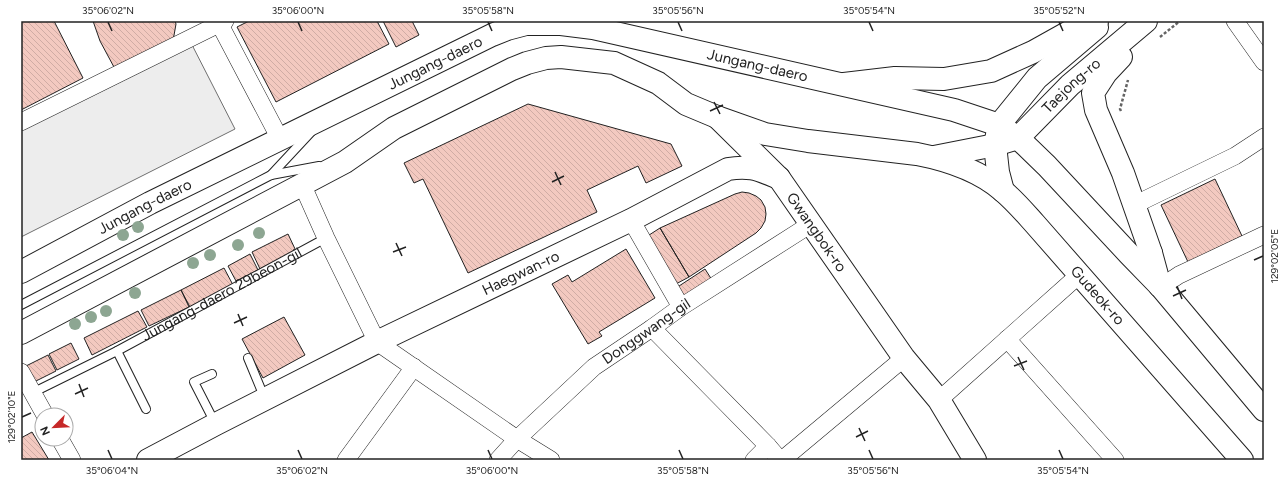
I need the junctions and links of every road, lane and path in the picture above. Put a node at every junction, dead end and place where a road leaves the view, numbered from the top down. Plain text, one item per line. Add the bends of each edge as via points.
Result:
1 (1097, 21) edge
2 (1104, 21) edge
3 (1180, 21) edge
4 (1235, 21) edge
5 (221, 22) edge
6 (561, 22) edge
7 (1144, 23) edge
8 (1156, 40) dead end
9 (1264, 62) edge
10 (843, 84) junction
11 (325, 117) junction
12 (717, 117) junction
13 (21, 122) edge
14 (997, 135) junction
15 (1264, 137) edge
16 (1018, 138) junction
17 (280, 139) junction
18 (934, 157) junction
19 (345, 162) junction
20 (271, 175) junction
21 (779, 178) junction
22 (302, 184) junction
23 (1003, 191) junction
24 (1134, 205) junction
25 (631, 220) junction
26 (811, 224) junction
27 (1264, 235) edge
28 (326, 238) junction
29 (21, 272) edge
30 (1079, 275) junction
31 (1161, 287) junction
32 (21, 305) edge
33 (681, 307) junction
34 (652, 328) junction
35 (21, 333) edge
36 (1007, 339) junction
37 (377, 342) junction
38 (117, 351) junction
39 (248, 358) dead end
40 (904, 358) junction
41 (414, 366) junction
42 (21, 372) edge
43 (212, 374) dead end
44 (32, 393) junction
45 (265, 399) junction
46 (939, 400) junction
47 (40, 407) edge
48 (146, 409) dead end
49 (1264, 410) edge
50 (216, 424) junction
51 (517, 439) junction
52 (768, 446) junction
53 (65, 447) edge
54 (1239, 459) edge
55 (72, 460) edge
56 (148, 460) edge
57 (346, 460) edge
58 (498, 460) edge
59 (551, 460) edge
60 (754, 460) edge
61 (781, 460) edge
62 (975, 460) edge
63 (1115, 460) edge

1 - 10 main road via 1076,28 1034,52 991,71 944,79 895,78
2 - 14 main road, Taejong-ro via 1037,78
3 - 8 path
4 - 9 street
5 - 13 street
5 - 17 street
6 - 10 main road, Jungang-daero
6 - 11 main road, Jungang-daero via 526,24 492,35
7 - 16 main road, Taejong-ro via 1070,85
7 - 24 main road via 1124,54 1106,73 1093,93 1096,110
10 - 14 main road, Jungang-daero via 954,110
11 - 17 main road, Jungang-daero
11 - 20 lane
12 - 18 main road via 766,134
12 - 19 main road via 686,104 658,82 614,63 561,57 546,58 512,69 394,128
12 - 21 main road, Gwangbok-ro
14 - 16 main road, Jungang-daero
14 - 18 main road
14 - 23 main road via 998,172
15 - 24 street via 1235,156
16 - 31 main road
17 - 29 main road, Jungang-daero
18 - 23 main road, Gudeok-ro via 969,169
19 - 20 lane
19 - 22 main road
20 - 32 lane
21 - 25 main road, Haegwan-ro via 742,166 728,169
21 - 26 main road, Gwangbok-ro
22 - 28 street
22 - 35 main road
23 - 30 main road, Gudeok-ro
24 - 31 main road
25 - 33 street
25 - 37 main road, Haegwan-ro
26 - 33 street, Donggwang-gil
26 - 40 main road, Gwangbok-ro
27 - 31 street via 1179,275
28 - 37 street
28 - 38 lane, Jungang-daero 29beon-gil
30 - 36 street
30 - 54 main road, Gudeok-ro via 1206,417
31 - 49 main road
33 - 34 street, Donggwang-gil
34 - 51 street, Donggwang-gil via 594,367
34 - 52 street
36 - 46 street
36 - 63 street
37 - 41 street
37 - 45 main road, Haegwan-ro
38 - 44 lane, Jungang-daero 29beon-gil
38 - 48 lane
39 - 45 lane
40 - 46 main road, Gwangbok-ro
40 - 61 street
41 - 51 street
41 - 57 street
42 - 44 street
43 - 50 lane via 194,382
44 - 47 street
45 - 50 main road, Haegwan-ro
46 - 62 main road, Gwangbok-ro
50 - 56 main road, Haegwan-ro
51 - 58 street, Donggwang-gil
51 - 59 street
52 - 60 street
52 - 61 street
53 - 55 street

